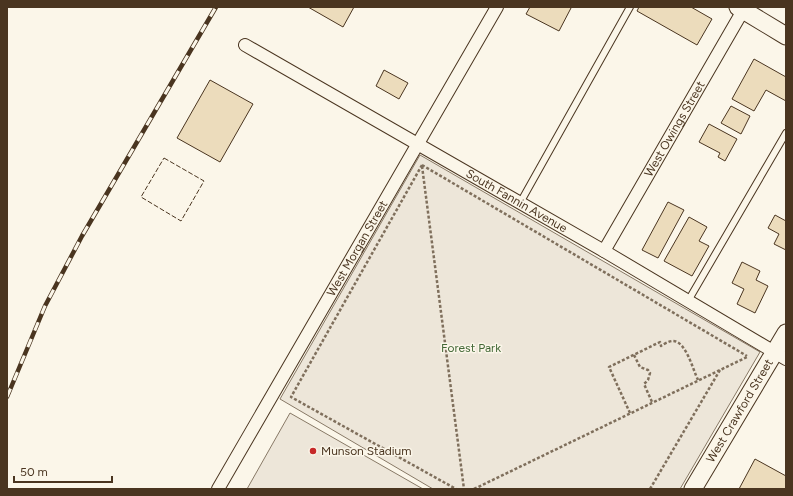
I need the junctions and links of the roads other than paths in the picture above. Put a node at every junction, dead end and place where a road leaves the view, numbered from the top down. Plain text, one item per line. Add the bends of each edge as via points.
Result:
1 (497, 7) edge
2 (630, 7) edge
3 (742, 8) edge
4 (786, 36) edge
5 (245, 45) dead end
6 (786, 133) edge
7 (418, 144) junction
8 (520, 204) junction
9 (604, 251) junction
10 (688, 300) junction
11 (786, 333) edge
12 (780, 356) edge
13 (218, 489) edge
14 (693, 489) edge

1 - 7 street, West Morgan Street
2 - 8 lane
3 - 4 street
3 - 9 street, West Owings Street
5 - 7 street, South Fannin Avenue
6 - 10 lane
7 - 8 street, South Fannin Avenue
7 - 13 street, West Morgan Street
8 - 9 street, South Fannin Avenue
9 - 10 street, South Fannin Avenue
10 - 12 street, South Fannin Avenue
11 - 12 street, West Crawford Street
12 - 14 street, West Crawford Street

